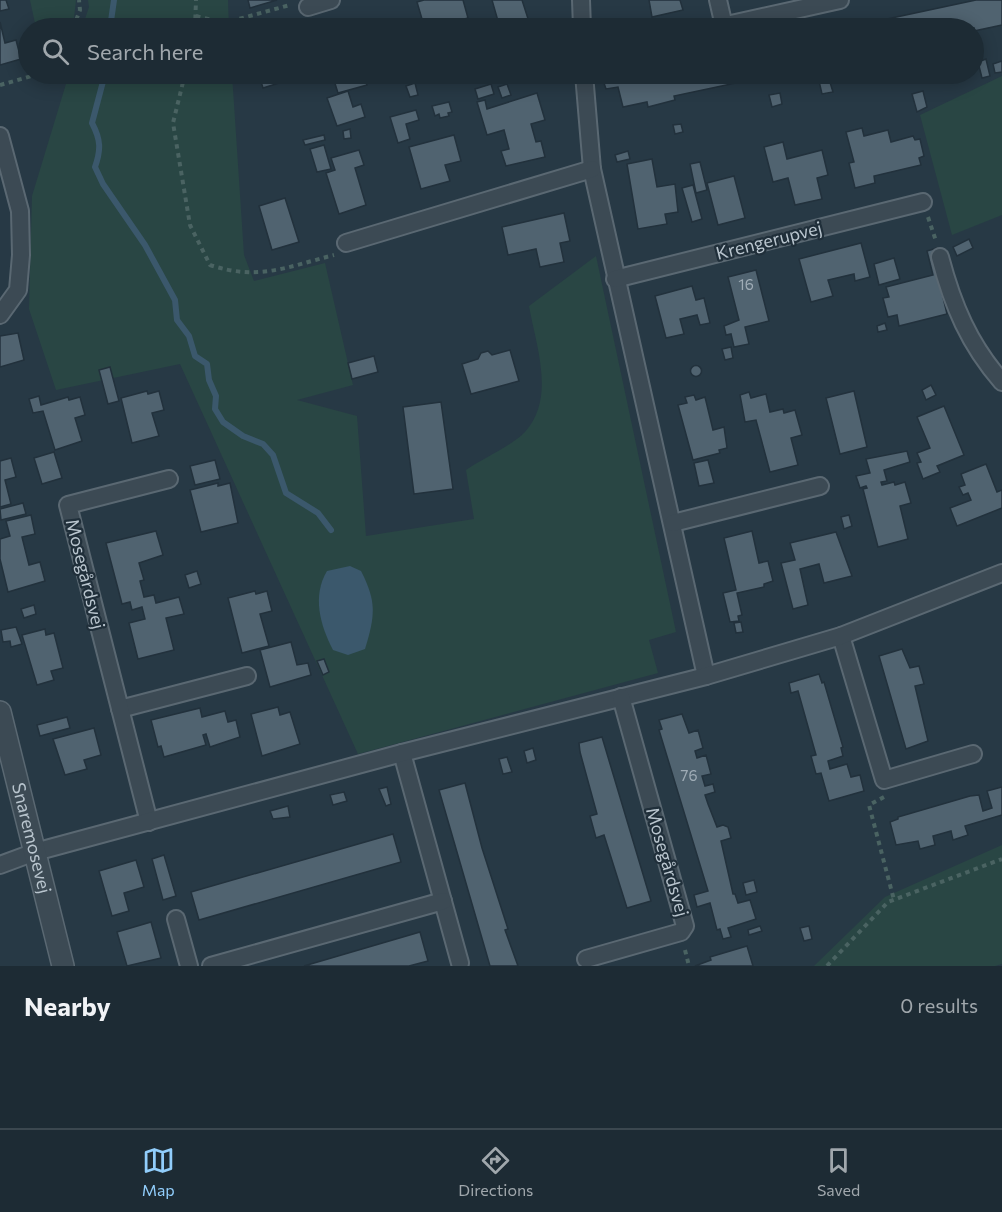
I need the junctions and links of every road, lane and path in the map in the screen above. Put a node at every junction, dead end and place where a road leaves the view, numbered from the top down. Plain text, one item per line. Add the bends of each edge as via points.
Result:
1 (79, 0) edge
2 (196, 0) edge
3 (331, 0) edge
4 (581, 0) edge
5 (718, 0) edge
6 (840, 0) edge
7 (308, 7) joint
8 (195, 16) joint
9 (77, 18) edge
10 (203, 18) edge
11 (242, 18) edge
12 (582, 18) edge
13 (718, 18) edge
14 (759, 18) edge
15 (18, 80) edge
16 (183, 84) edge
17 (585, 84) edge
18 (0, 85) edge
19 (0, 136) edge
20 (592, 169) junction
21 (923, 202) joint
22 (346, 243) joint
23 (940, 257) joint
24 (615, 279) junction
25 (0, 315) edge
26 (1002, 382) edge
27 (169, 479) dead end
28 (820, 486) dead end
29 (673, 523) junction
30 (1002, 573) edge
31 (841, 636) junction
32 (247, 676) dead end
33 (706, 676) junction
34 (621, 697) junction
35 (120, 709) junction
36 (0, 712) edge
37 (402, 753) junction
38 (973, 754) dead end
39 (884, 780) junction
40 (149, 822) junction
41 (35, 852) junction
42 (1002, 859) edge
43 (0, 865) edge
44 (894, 900) junction
45 (442, 901) junction
46 (176, 919) dead end
47 (586, 959) dead end
48 (460, 963) dead end
49 (63, 966) edge
50 (189, 966) edge
51 (211, 966) edge
52 (827, 966) edge

1 - 9 path
2 - 8 path
3 - 7 street
4 - 12 street
5 - 13 street
6 - 14 street
7 - 11 path via 297,3
8 - 10 path
15 - 18 path
16 - 22 path via 173,123 190,225 210,265 232,272 261,274 341,253
17 - 20 street
19 - 25 street via 20,210 21,255 18,290
20 - 22 street
20 - 24 street
21 - 23 path
21 - 24 street, Krengerupvej
23 - 26 street via 953,304 986,364
24 - 29 street
27 - 35 street, Mosegårdsvej via 68,505
28 - 29 street
29 - 33 street
30 - 31 street
31 - 33 street
31 - 39 street
32 - 35 street
33 - 34 street
34 - 37 street
34 - 47 street, Mosegårdsvej via 685,926 681,932
35 - 40 street, Mosegårdsvej
36 - 41 street, Snaremosevej
37 - 40 street
37 - 45 street
38 - 39 street
39 - 44 path via 886,796 869,805
40 - 41 street
41 - 43 street
41 - 49 street, Snaremosevej
42 - 44 path
44 - 52 path
45 - 48 street
45 - 51 street
46 - 50 street

